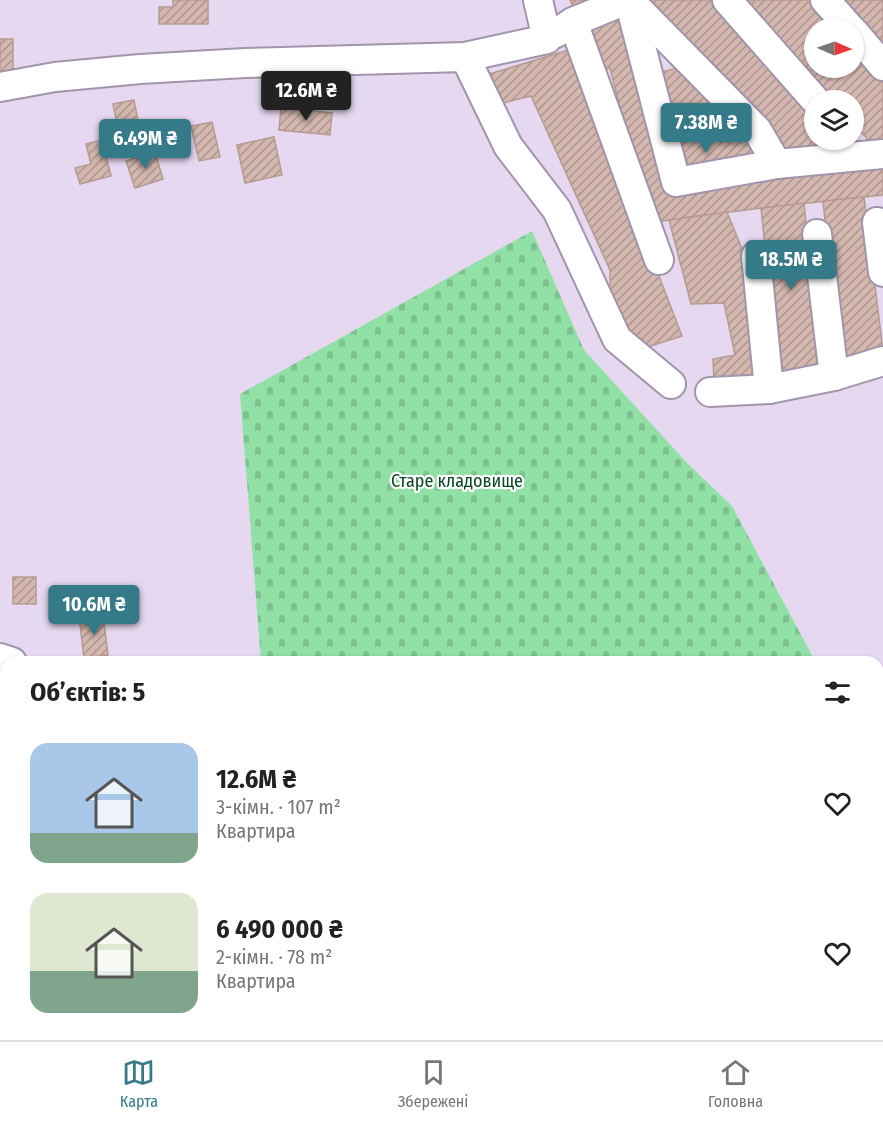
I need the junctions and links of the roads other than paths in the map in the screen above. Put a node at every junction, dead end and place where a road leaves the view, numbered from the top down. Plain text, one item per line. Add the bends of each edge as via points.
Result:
1 (538, 0) edge
2 (628, 0) edge
3 (727, 0) edge
4 (825, 0) edge
5 (841, 18) edge
6 (573, 22) junction
7 (547, 39) junction
8 (864, 44) edge
9 (465, 57) junction
10 (883, 66) edge
11 (0, 87) edge
12 (806, 90) edge
13 (865, 150) edge
14 (777, 164) junction
15 (877, 222) dead end
16 (817, 234) dead end
17 (756, 256) dead end
18 (659, 260) dead end
19 (883, 272) edge
20 (883, 361) edge
21 (834, 376) junction
22 (671, 384) dead end
23 (769, 389) junction
24 (710, 392) dead end

1 - 7 street
2 - 6 street
2 - 14 street via 757,130
2 - 14 street via 676,182
3 - 12 street
4 - 5 street
6 - 7 street
6 - 18 street
7 - 9 street
8 - 10 street
9 - 11 street via 140,69
9 - 22 street via 508,146 557,210 617,339
13 - 14 street
15 - 19 street
16 - 21 street
17 - 23 street
20 - 21 street
21 - 23 street
23 - 24 street

